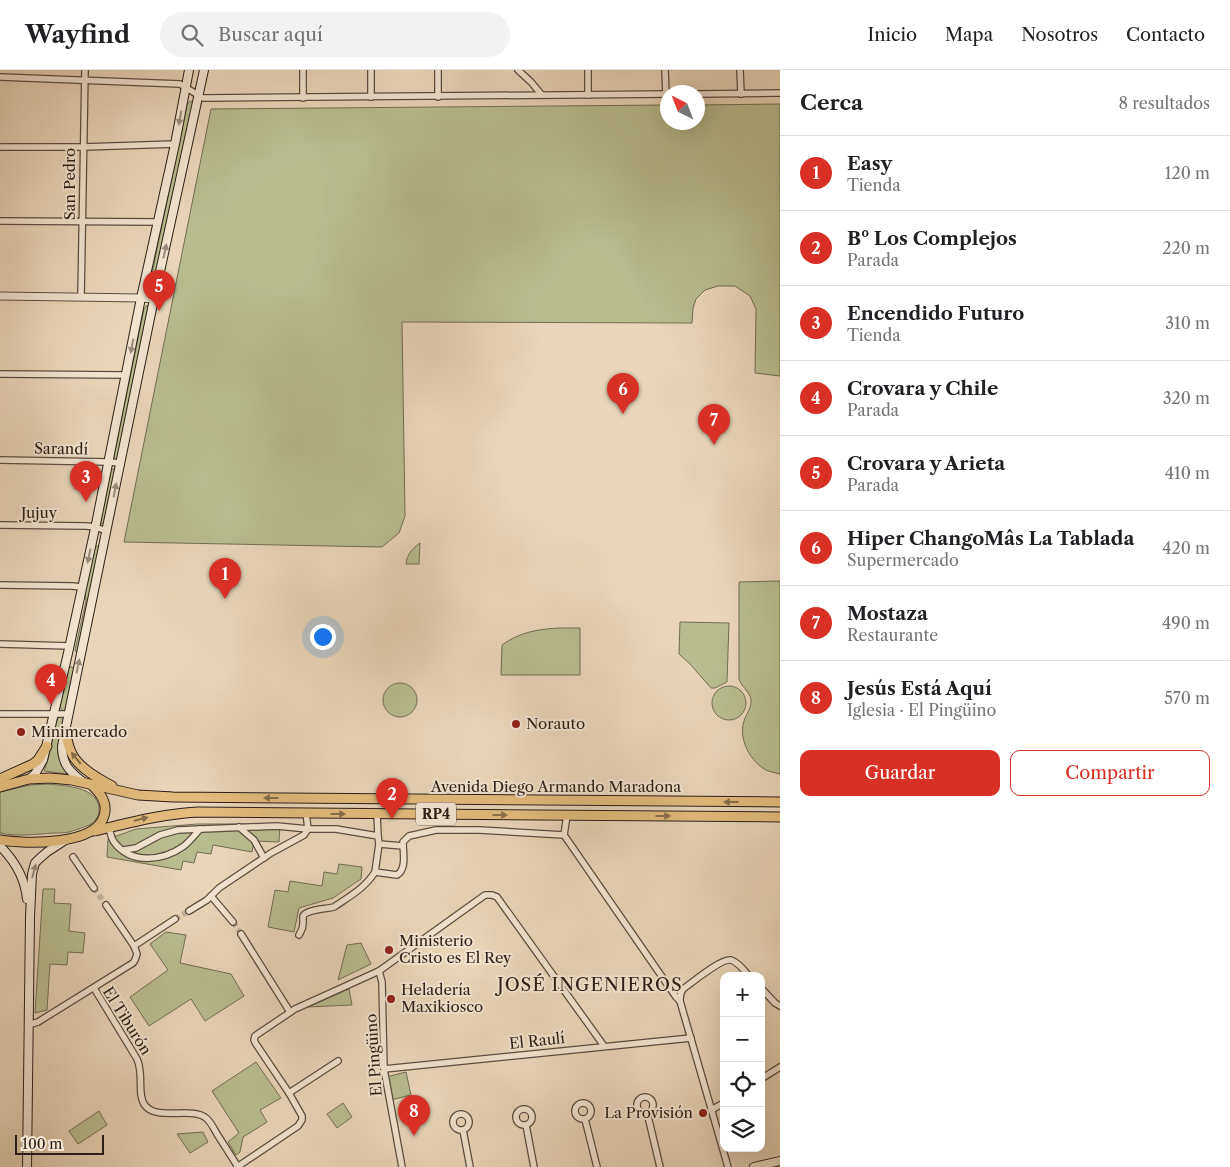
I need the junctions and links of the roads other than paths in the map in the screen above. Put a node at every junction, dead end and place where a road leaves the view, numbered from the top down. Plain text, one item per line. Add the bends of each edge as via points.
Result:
1 (84, 70) edge
2 (189, 70) edge
3 (204, 70) edge
4 (303, 70) edge
5 (371, 70) edge
6 (438, 70) edge
7 (518, 70) edge
8 (588, 70) edge
9 (665, 70) edge
10 (740, 70) edge
11 (0, 77) edge
12 (84, 79) junction
13 (666, 85) edge
14 (185, 86) junction
15 (541, 94) junction
16 (588, 94) junction
17 (660, 94) edge
18 (705, 94) edge
19 (741, 94) junction
20 (780, 94) edge
21 (198, 95) junction
22 (438, 96) junction
23 (371, 97) junction
24 (303, 98) junction
25 (175, 144) junction
26 (0, 146) edge
27 (83, 146) junction
28 (0, 221) edge
29 (82, 221) junction
30 (158, 222) junction
31 (0, 296) edge
32 (81, 297) junction
33 (141, 298) junction
34 (154, 299) junction
35 (0, 374) edge
36 (126, 375) junction
37 (0, 460) edge
38 (109, 462) junction
39 (121, 463) junction
40 (0, 525) edge
41 (95, 527) junction
42 (107, 531) junction
43 (0, 585) edge
44 (82, 587) junction
45 (0, 644) edge
46 (70, 646) junction
47 (0, 714) edge
48 (68, 714) junction
49 (54, 715) junction
50 (65, 731) junction
51 (47, 746) junction
52 (0, 779) edge
53 (29, 779) junction
54 (94, 783) junction
55 (0, 787) edge
56 (780, 802) edge
57 (306, 813) junction
58 (377, 814) junction
59 (567, 815) junction
60 (780, 817) edge
61 (109, 827) junction
62 (240, 827) junction
63 (200, 829) junction
64 (308, 829) junction
65 (94, 831) junction
66 (564, 834) junction
67 (378, 836) junction
68 (0, 840) edge
69 (66, 840) junction
70 (379, 844) junction
71 (0, 846) edge
72 (403, 846) junction
73 (123, 850) junction
74 (73, 857) dead end
75 (264, 858) junction
76 (374, 872) junction
77 (94, 888) tunnel mouth
78 (211, 896) junction
79 (106, 905) tunnel mouth
80 (189, 911) tunnel mouth
81 (30, 917) junction
82 (175, 919) tunnel mouth
83 (233, 922) tunnel mouth
84 (241, 934) tunnel mouth
85 (299, 935) dead end
86 (134, 946) junction
87 (379, 971) junction
88 (745, 972) edge
89 (94, 988) junction
90 (765, 992) edge
91 (680, 1001) junction
92 (780, 1006) edge
93 (290, 1012) junction
94 (28, 1025) junction
95 (691, 1038) junction
96 (604, 1046) junction
97 (338, 1061) dead end
98 (780, 1067) edge
99 (384, 1069) junction
100 (765, 1076) edge
101 (289, 1093) junction
102 (720, 1105) edge
103 (712, 1110) junction
104 (648, 1112) dead end
105 (585, 1119) dead end
106 (526, 1125) dead end
107 (463, 1130) dead end
108 (780, 1161) edge
109 (27, 1167) edge
110 (238, 1167) edge
111 (402, 1167) edge
112 (470, 1167) edge
113 (534, 1167) edge
114 (597, 1167) edge
115 (660, 1167) edge
116 (728, 1167) edge
117 (754, 1167) edge

1 - 12 street, San Pedro
2 - 14 main road
3 - 21 main road
4 - 24 street
5 - 23 street
6 - 22 street
7 - 15 street
8 - 16 street
9 - 13 street
10 - 19 street
11 - 12 street
12 - 14 street
12 - 27 street, San Pedro
14 - 21 street
14 -> 25 main road
15 - 16 street
15 - 22 street
16 - 17 street
18 - 19 street
19 - 20 street
21 - 24 street via 206,98
34 -> 21 main road
22 - 23 street
23 - 24 street
25 - 27 street
25 - 30 main road
26 - 27 street
27 - 29 street, San Pedro
28 - 29 street
29 - 30 street
29 - 32 street, San Pedro
30 - 33 main road
31 - 32 street
32 - 33 street
33 - 34 street
33 -> 36 main road
34 - 39 main road
35 - 36 street
36 - 38 main road
37 - 38 street, Sarandí
38 - 39 street, Sarandí
38 - 41 main road
42 -> 39 main road
40 - 41 street, Jujuy
41 - 42 street, Jujuy
41 -> 44 main road
48 -> 42 main road
43 - 44 street
44 - 46 main road
45 - 46 street
46 - 49 main road
47 - 49 street
48 - 49 street
48 - 50 main road
49 - 51 main road
54 -> 50 main road via 71,754
50 - 54 main road via 62,746 66,766 72,773
51 - 52 main road via 34,764
51 - 53 main road via 40,767
53 - 54 main road, RP4
53 - 55 main road, RP4
56 -> 54 main road, Avenida Diego Armando Maradona / RP4 via 198,798 138,795
54 - 65 main road via 105,807 103,820
57 -> 58 main road, Avenida Diego Armando Maradona / RP4
61 -> 57 main road, Avenida Diego Armando Maradona / RP4 via 178,813
57 - 64 street
58 -> 59 main road, Avenida Diego Armando Maradona / RP4
58 - 67 street
59 -> 60 main road, Avenida Diego Armando Maradona / RP4
59 - 66 street
61 - 65 main road, Avenida Diego Armando Maradona / RP4
61 - 73 street via 112,840
62 - 63 street
62 - 64 street
62 - 75 street via 254,840
63 - 73 street via 176,830 136,848
63 - 73 street via 184,846 162,856 135,857
64 - 67 street via 336,829
64 - 75 street via 304,835
65 - 69 main road, RP4
66 - 72 street via 436,830 409,836
66 - 91 street
67 - 70 street
68 - 69 main road, RP4
81 -> 69 main road via 32,874 36,863 46,852
70 - 72 street
70 - 76 street
71 - 81 main road via 23,881
72 - 76 street via 400,874
74 - 77 street
75 - 78 street
76 - 85 street via 362,888 334,907 305,914
78 - 80 street
78 - 83 street
79 - 86 street
81 - 94 main road
82 - 86 street
84 - 93 street
86 - 89 street via 136,960
87 - 93 street
87 - 96 street via 485,895 495,896
87 - 99 street, El Pingüino
88 - 91 street via 734,962 725,960 683,990
89 - 94 street, El Tiburón
89 - 110 street, El Tiburón via 138,1059 141,1098 147,1109 206,1118
90 - 92 street
91 - 95 street
93 - 101 street via 255,1036 254,1040
94 - 109 main road
95 - 96 street, El Raulí
95 - 103 street
96 - 99 street, El Raulí
97 - 101 street
98 - 100 street
99 - 111 street, El Pingüino
101 - 110 street via 302,1116 301,1123
102 - 103 street
103 - 116 street
104 - 115 street
105 - 114 street
106 - 113 street
107 - 112 street
108 - 117 main road

